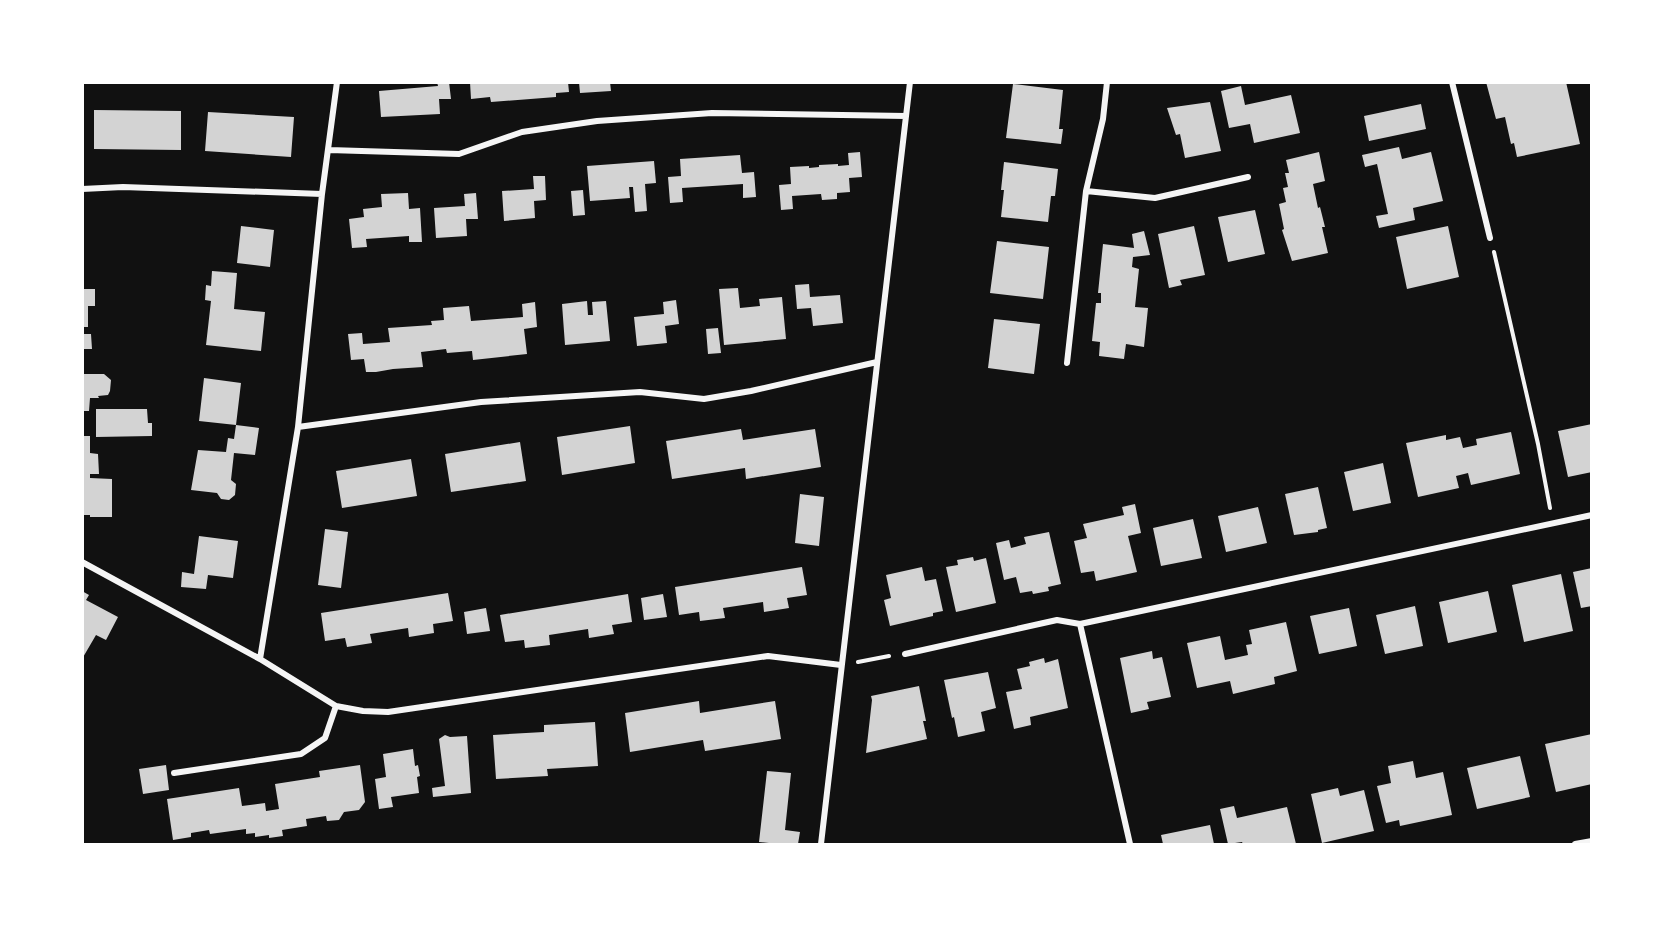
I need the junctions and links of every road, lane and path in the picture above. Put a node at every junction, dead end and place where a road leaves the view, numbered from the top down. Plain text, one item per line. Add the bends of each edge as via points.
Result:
1 (337, 82) edge
2 (910, 82) edge
3 (1107, 82) edge
4 (1452, 82) edge
5 (906, 116) junction
6 (329, 150) junction
7 (1248, 177) dead end
8 (82, 189) edge
9 (1086, 191) junction
10 (322, 194) junction
11 (1490, 238) joint
12 (877, 362) junction
13 (1067, 363) dead end
14 (298, 427) junction
15 (1592, 515) edge
16 (1552, 524) junction
17 (82, 562) edge
18 (1080, 624) junction
19 (905, 654) joint
20 (260, 659) junction
21 (842, 665) junction
22 (336, 706) junction
23 (174, 773) dead end
24 (1592, 841) edge
25 (821, 844) edge
26 (1130, 844) edge
27 (1575, 844) edge

1 - 6 street
2 - 5 street
3 - 9 street via 1103,119
4 - 11 street
5 - 6 street via 712,113 597,121 522,132 459,154
5 - 12 street
6 - 10 street
7 - 9 street via 1155,198
8 - 10 street via 123,186
9 - 13 street
10 - 14 street
11 - 16 path via 1538,444
12 - 14 street via 704,399 640,392 481,402
12 - 21 street
14 - 20 street
15 - 16 street
16 - 18 street
17 - 20 street
18 - 19 street via 1057,620
18 - 26 street
19 - 21 path
20 - 22 street
21 - 22 street via 768,656 388,712
21 - 25 street
22 - 23 street via 325,738 301,754
24 - 27 street

